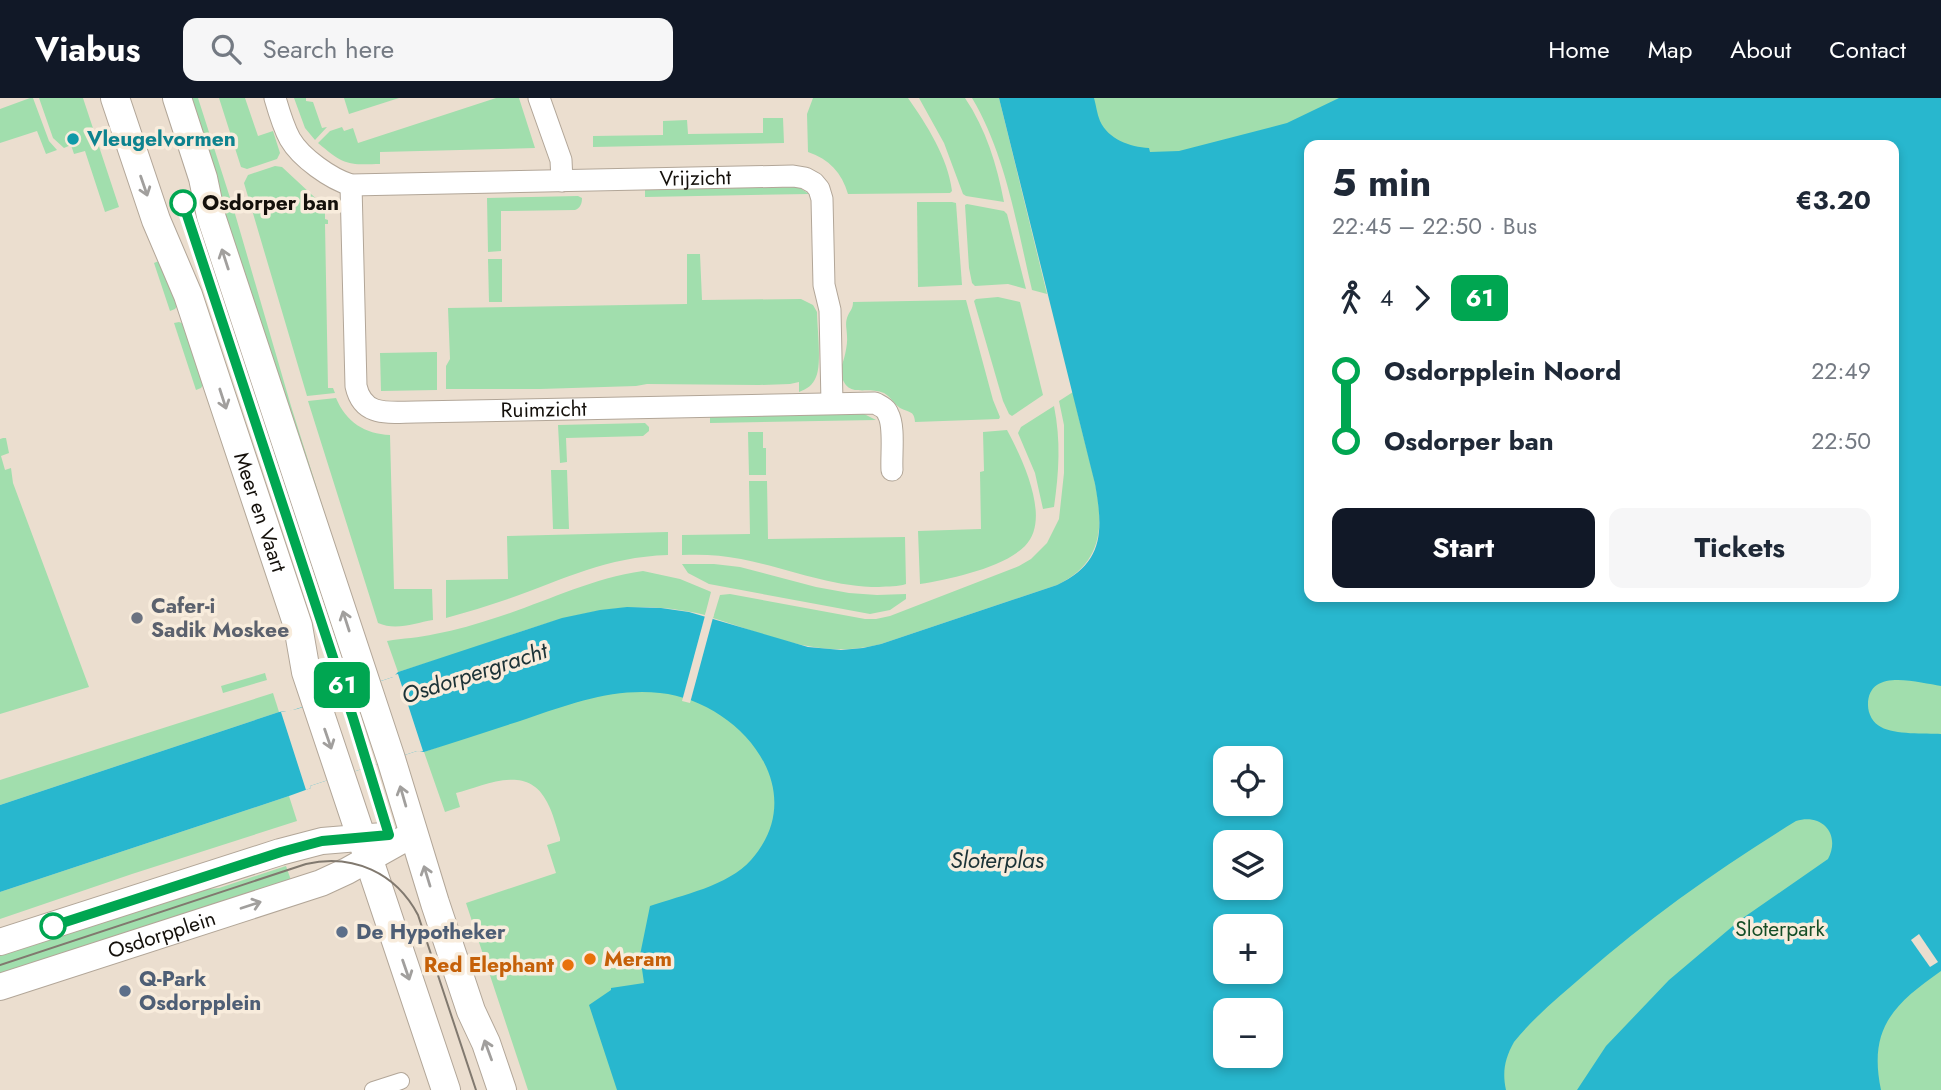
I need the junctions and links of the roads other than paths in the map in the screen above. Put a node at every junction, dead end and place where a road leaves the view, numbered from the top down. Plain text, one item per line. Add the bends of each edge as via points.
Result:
1 (115, 98) edge
2 (177, 98) edge
3 (275, 98) edge
4 (539, 98) edge
5 (562, 181) junction
6 (351, 184) junction
7 (832, 403) junction
8 (891, 470) dead end
9 (349, 803) junction
10 (413, 834) junction
11 (322, 841) junction
12 (365, 848) junction
13 (321, 883) junction
14 (381, 895) junction
15 (0, 942) edge
16 (0, 987) edge
17 (401, 1081) dead end
18 (373, 1090) edge
19 (446, 1090) edge
20 (502, 1090) edge

1 -> 9 main road, Meer en Vaart via 156,220 188,295 294,613 303,661
10 -> 2 main road via 211,216 204,178
3 - 6 street via 292,142 326,174
4 - 5 street via 561,160
5 - 6 street, Vrijzicht
5 - 7 street, Vrijzicht via 793,176 814,183 823,208
6 - 7 street, Ruimzicht via 356,386 366,406 374,410
7 - 8 street, Ruimzicht via 883,407 891,424
9 - 11 street via 344,822
9 - 12 main road, Meer en Vaart
10 - 12 street, Osdorpplein
20 -> 10 main road
11 - 12 street, Osdorpplein
11 - 15 street, Osdorpplein
12 - 13 street, Osdorpplein
12 - 14 main road, Meer en Vaart
13 - 14 street, Osdorpplein via 362,885
16 -> 13 street, Osdorpplein
14 -> 19 main road, Meer en Vaart
17 - 18 street

